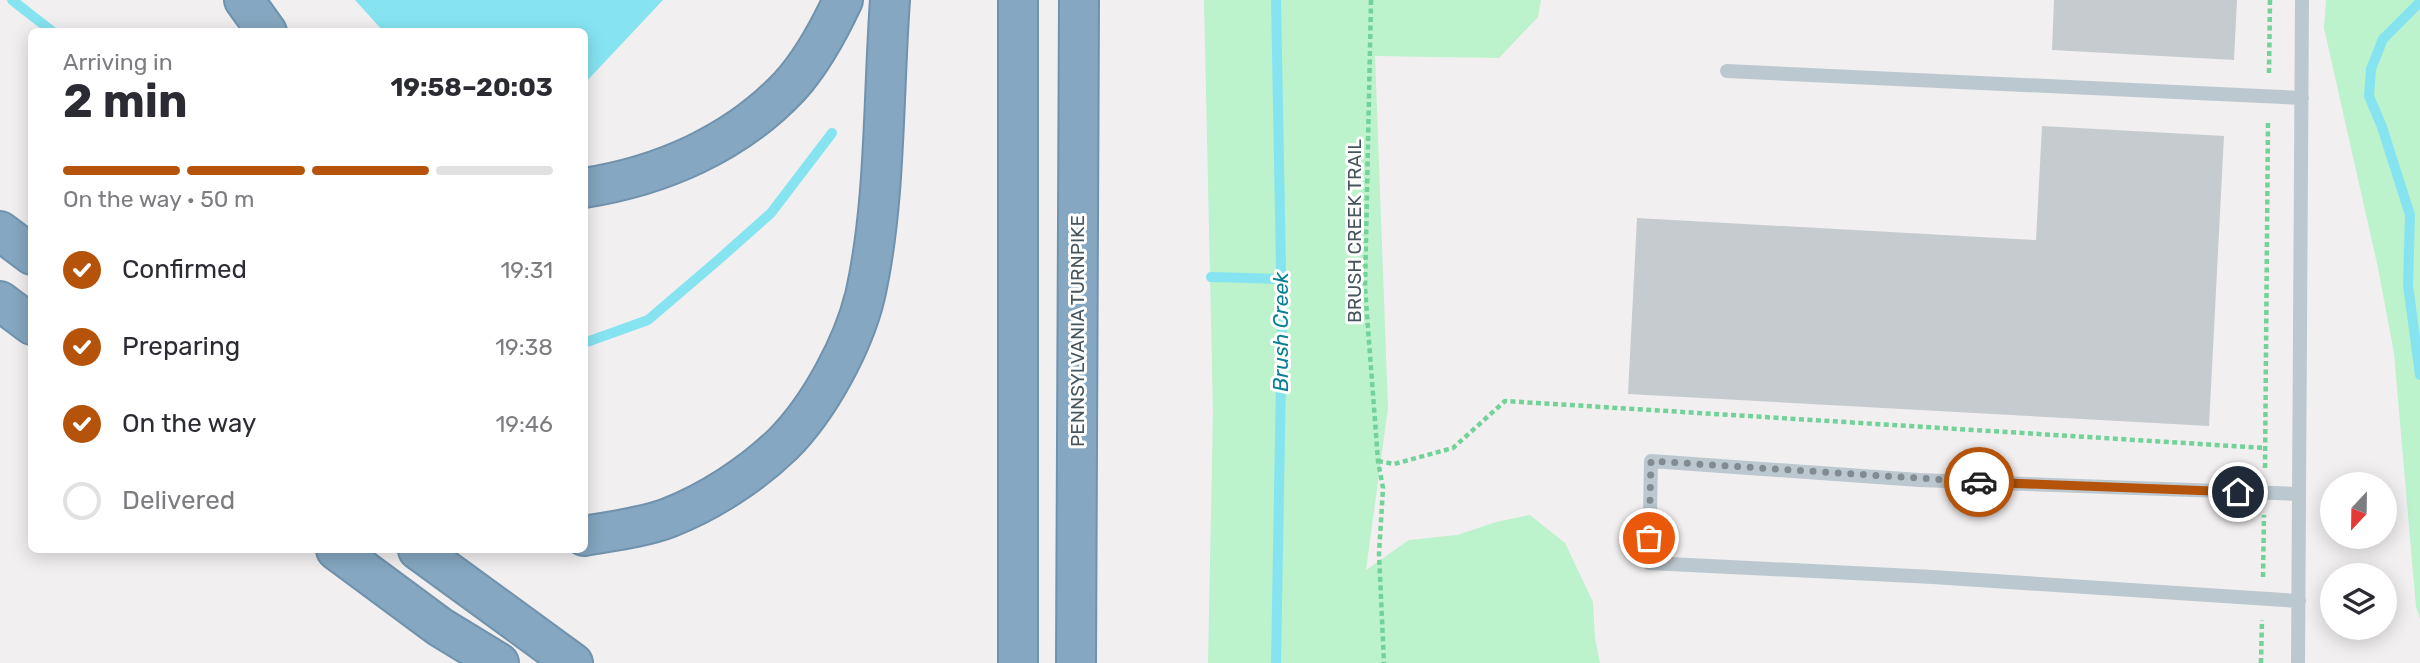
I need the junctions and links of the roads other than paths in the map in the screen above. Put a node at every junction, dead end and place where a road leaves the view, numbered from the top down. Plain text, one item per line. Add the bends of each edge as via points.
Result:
1 (244, 0) edge
2 (843, 0) edge
3 (890, 0) edge
4 (1018, 0) edge
5 (1079, 0) edge
6 (2302, 0) edge
7 (264, 28) edge
8 (1727, 71) dead end
9 (2302, 98) junction
10 (588, 187) edge
11 (0, 231) edge
12 (28, 252) edge
13 (0, 302) edge
14 (28, 322) edge
15 (2299, 494) junction
16 (588, 535) edge
17 (340, 553) edge
18 (422, 553) edge
19 (2299, 601) junction
20 (440, 626) junction
21 (480, 663) edge
22 (499, 663) edge
23 (573, 663) edge
24 (1018, 663) edge
25 (1076, 663) edge
26 (2298, 663) edge

1 - 7 highway
2 - 10 highway via 829,30 789,86 738,129 680,162
3 - 16 highway via 876,230 864,299 835,370 783,443 742,477 704,502 666,519
4 - 24 highway
5 - 25 highway, PENNSYLVANIA TURNPIKE
6 - 9 lane
8 - 9 lane
9 - 15 lane
11 - 12 highway
13 - 14 highway
15 - 19 lane
15 - 19 lane via 1919,480 1651,461 1649,564
17 - 20 highway
18 - 23 highway
19 - 26 lane
20 - 21 highway
20 - 22 highway

